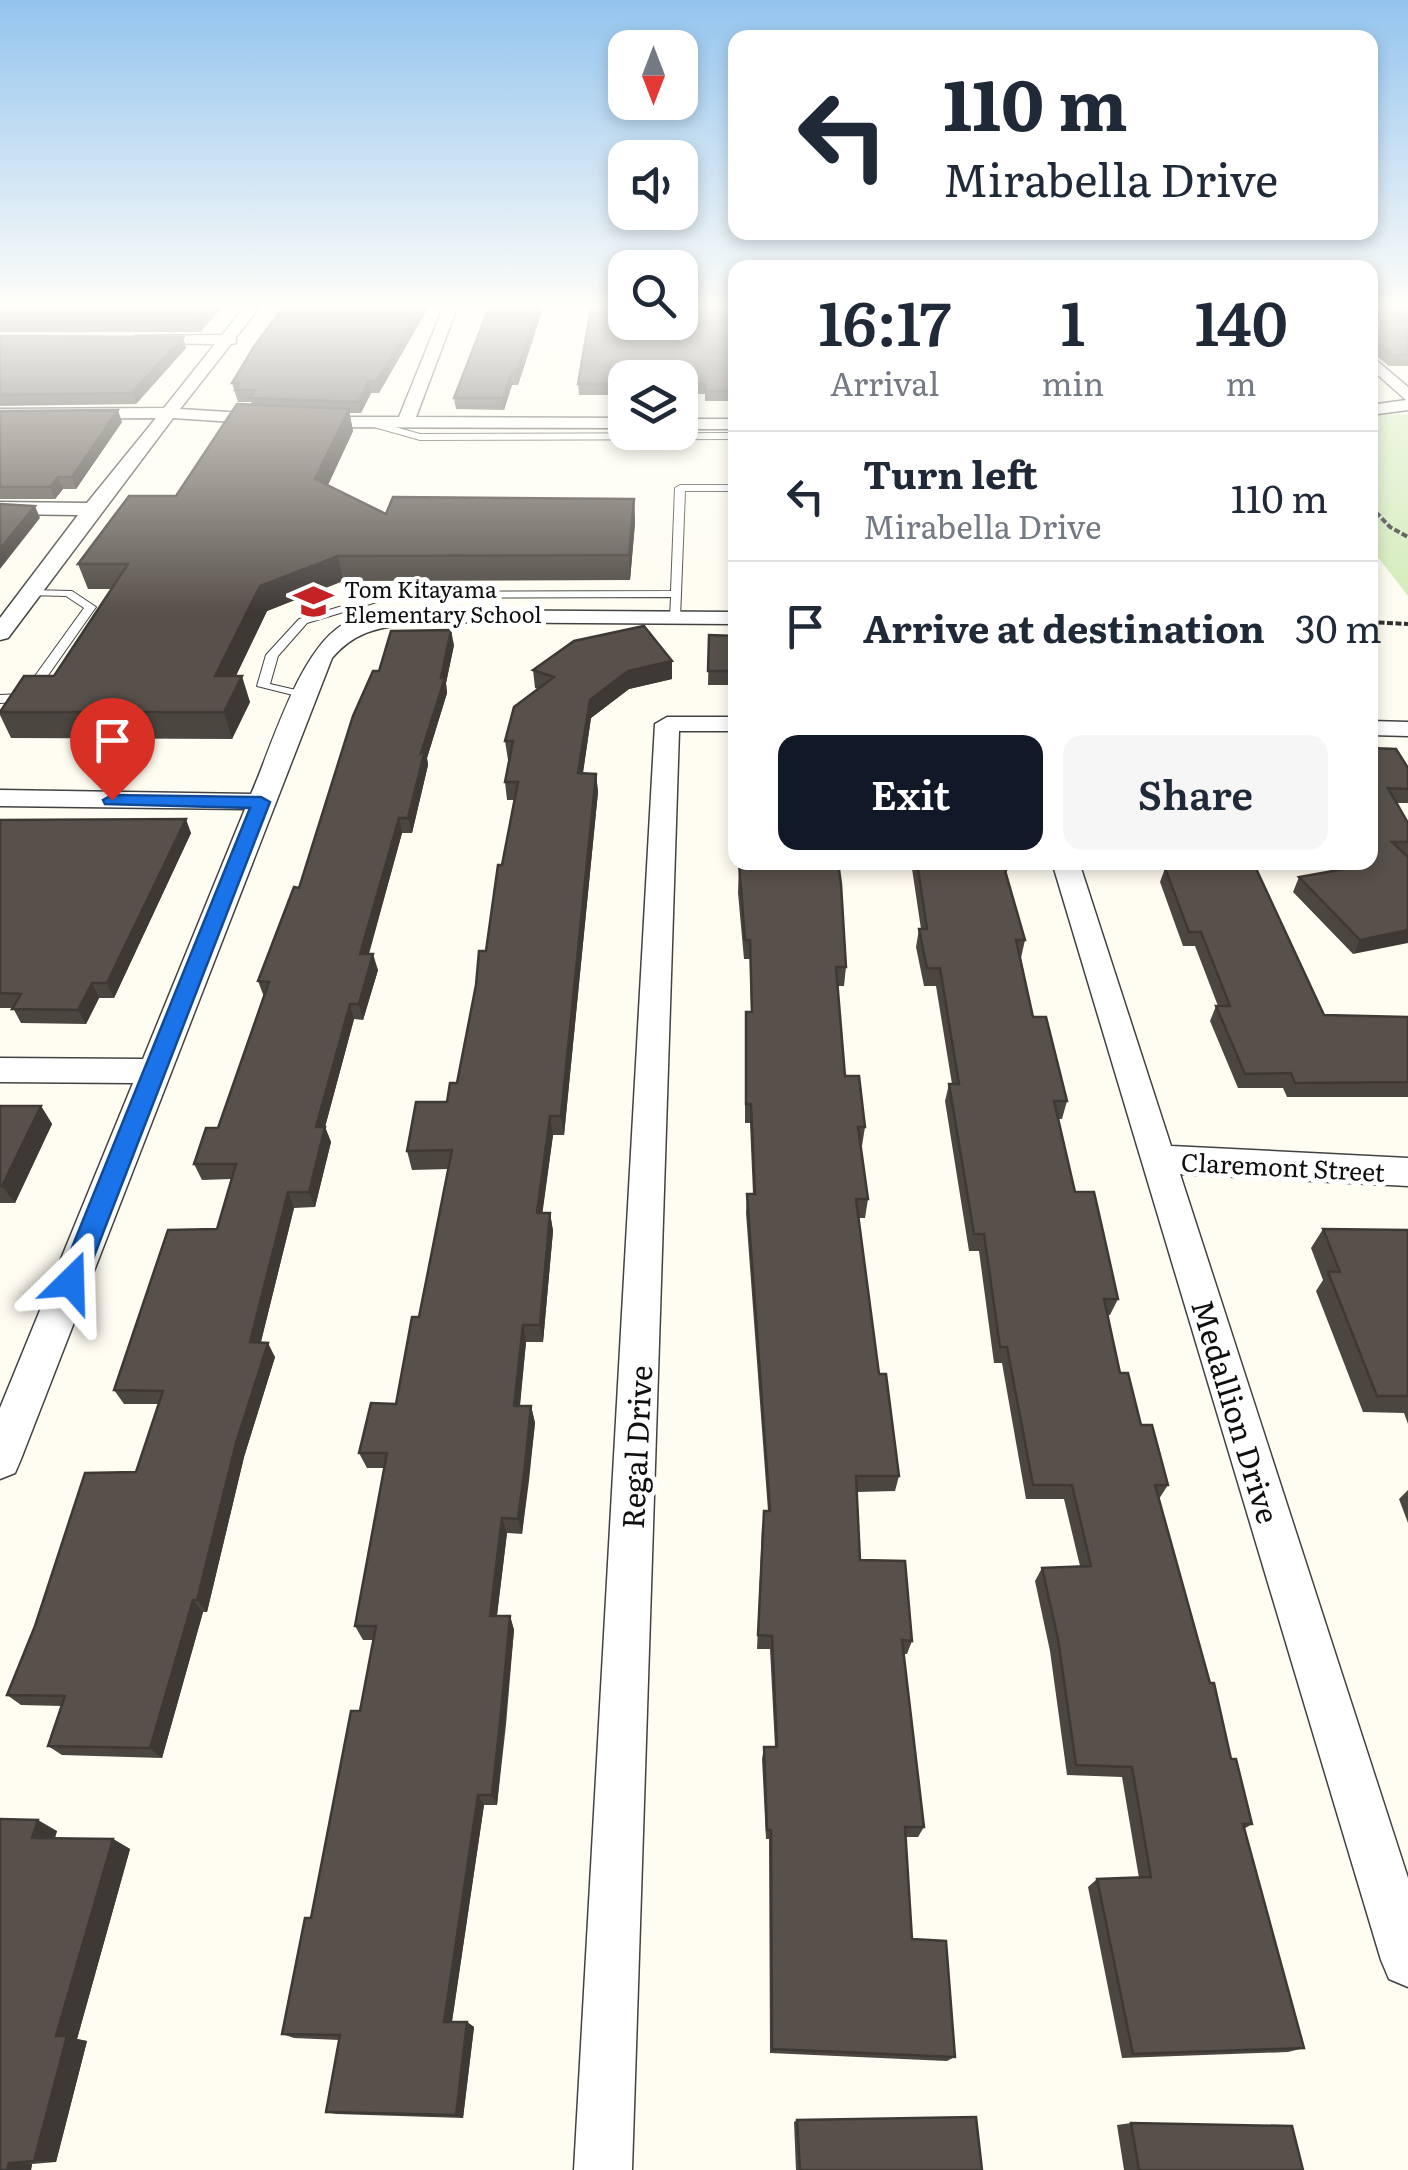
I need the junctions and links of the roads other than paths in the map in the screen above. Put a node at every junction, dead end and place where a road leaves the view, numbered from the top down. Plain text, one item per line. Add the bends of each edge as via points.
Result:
1 (173, 409) edge
2 (410, 409) edge
3 (0, 414) edge
4 (169, 414) junction
5 (370, 423) junction
6 (405, 423) junction
7 (608, 424) edge
8 (698, 424) edge
9 (728, 424) edge
10 (728, 436) edge
11 (728, 488) edge
12 (0, 508) edge
13 (92, 509) junction
14 (30, 594) junction
15 (676, 606) junction
16 (728, 617) edge
17 (1, 631) edge
18 (305, 696) junction
19 (0, 699) edge
20 (728, 724) edge
21 (1378, 728) edge
22 (1408, 729) edge
23 (0, 798) edge
24 (261, 802) junction
25 (1068, 870) edge
26 (0, 1070) edge
27 (156, 1071) junction
28 (1158, 1159) junction
29 (1408, 1172) edge
30 (0, 1458) edge
31 (1408, 1960) edge
32 (603, 2170) edge

1 - 4 street
2 - 6 street
3 - 4 street
4 - 5 street
4 - 13 street
5 - 6 street
5 - 10 lane via 420,437
6 - 7 street
8 - 9 street
11 - 15 lane via 680,488
12 - 13 street
13 - 14 street
14 - 17 street
14 - 19 lane via 68,593 90,607 26,698
15 - 16 street
15 - 18 street via 386,618 340,635 322,656
15 - 18 lane via 389,595 303,621 272,655 263,686
18 - 24 street
20 - 32 street, Regal Drive via 666,724
21 - 22 street
23 - 24 street
24 - 27 street
25 - 28 street, Medallion Drive
26 - 27 street
27 - 30 street
28 - 29 street, Claremont Street
28 - 31 street, Medallion Drive

